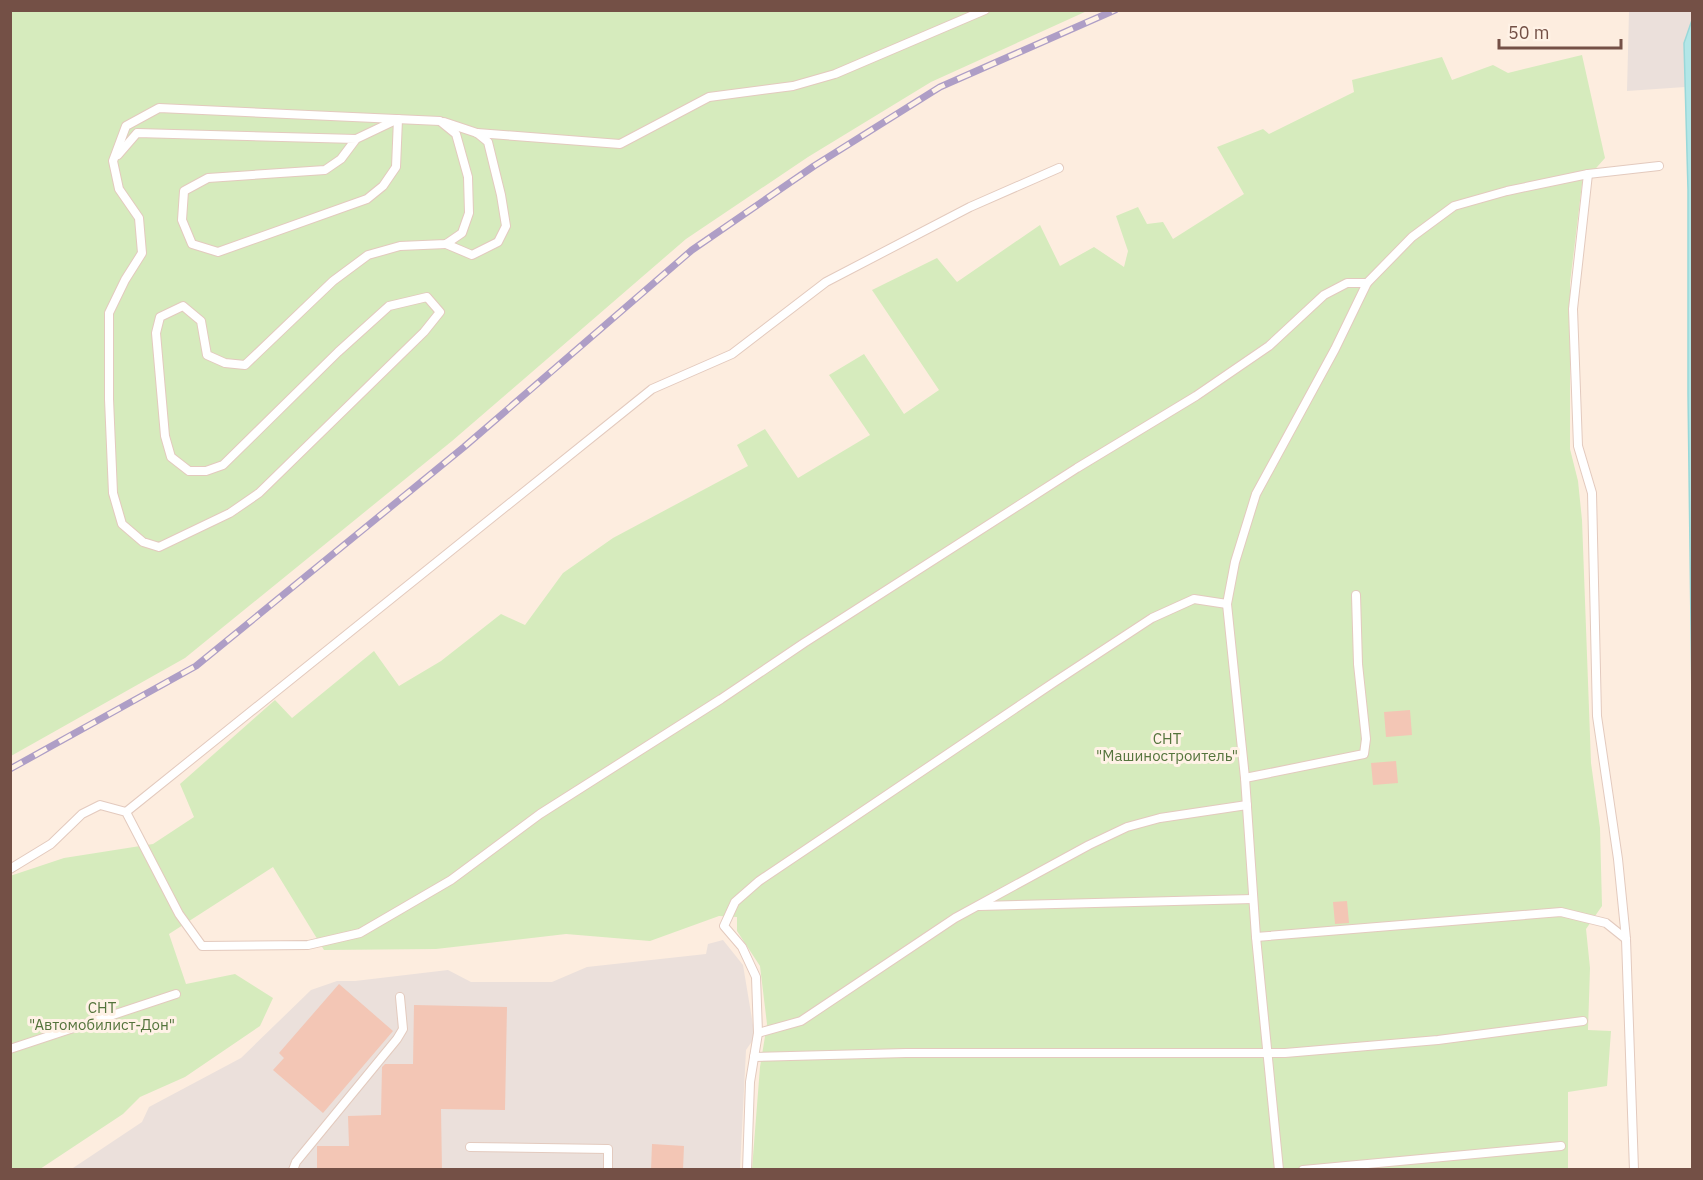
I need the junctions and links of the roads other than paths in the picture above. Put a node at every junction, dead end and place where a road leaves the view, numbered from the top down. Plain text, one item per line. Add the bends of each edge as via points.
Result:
1 (985, 10) edge
2 (398, 119) junction
3 (440, 121) junction
4 (477, 133) junction
5 (356, 139) junction
6 (113, 161) junction
7 (1659, 166) dead end
8 (1059, 168) dead end
9 (1588, 174) junction
10 (446, 244) junction
11 (1367, 283) junction
12 (1356, 595) dead end
13 (1227, 604) junction
14 (1245, 778) junction
15 (1247, 805) junction
16 (126, 812) junction
17 (10, 869) edge
18 (1253, 898) junction
19 (977, 906) junction
20 (1256, 937) junction
21 (1626, 939) junction
22 (176, 994) dead end
23 (400, 997) dead end
24 (1583, 1021) dead end
25 (758, 1033) junction
26 (10, 1049) edge
27 (1268, 1052) junction
28 (754, 1057) junction
29 (470, 1146) dead end
30 (1561, 1146) dead end
31 (293, 1170) edge
32 (608, 1170) edge
33 (747, 1170) edge
34 (1279, 1170) edge
35 (1304, 1170) edge
36 (1634, 1170) edge

1 - 4 lane via 835,74 793,86 709,97 620,144
2 - 3 lane
2 - 5 lane
2 - 5 lane via 396,167 383,186 367,199 218,252 192,244 183,220 184,191 208,178 325,170 341,159
2 - 6 lane via 159,108 126,126
3 - 4 lane
3 - 10 lane via 456,134 468,177 469,213 462,233
4 - 10 lane via 488,142 506,226 498,242 472,255
5 - 6 lane via 137,133
6 - 10 lane via 119,189 140,218 142,253 110,313 114,493 122,524 143,542 159,548 230,513 259,493 440,312 427,297 389,306 224,465 206,471 189,471 171,457 165,436 156,333 160,317 183,306 201,321 207,355 225,363 245,365 333,280 368,255 400,246
7 - 9 lane
8 - 16 lane via 970,207 826,282 732,354 652,389
9 - 11 lane via 1454,206 1412,237
9 - 21 lane via 1573,309 1578,446 1592,493 1597,716
11 - 13 lane via 1256,494
11 - 16 lane via 1347,283 1324,295 1269,346 1196,396 813,636 722,699 540,814 451,880 360,933 308,945 202,946 179,914
12 - 14 lane via 1364,754
13 - 14 lane
13 - 25 lane via 1194,599 1152,618 759,881 735,902 724,926 742,946 756,977
14 - 15 lane
15 - 18 lane
15 - 19 lane via 1127,827
16 - 17 lane via 100,805 82,814 51,844
18 - 19 lane
18 - 20 lane
19 - 25 lane via 801,1021
20 - 21 lane via 1561,912 1606,923
20 - 27 lane
21 - 36 lane
22 - 26 lane
23 - 31 lane via 403,1029 397,1040
24 - 27 lane via 1438,1040
25 - 28 lane
27 - 28 lane
27 - 34 lane
28 - 33 lane
29 - 32 lane via 608,1149
30 - 35 lane

